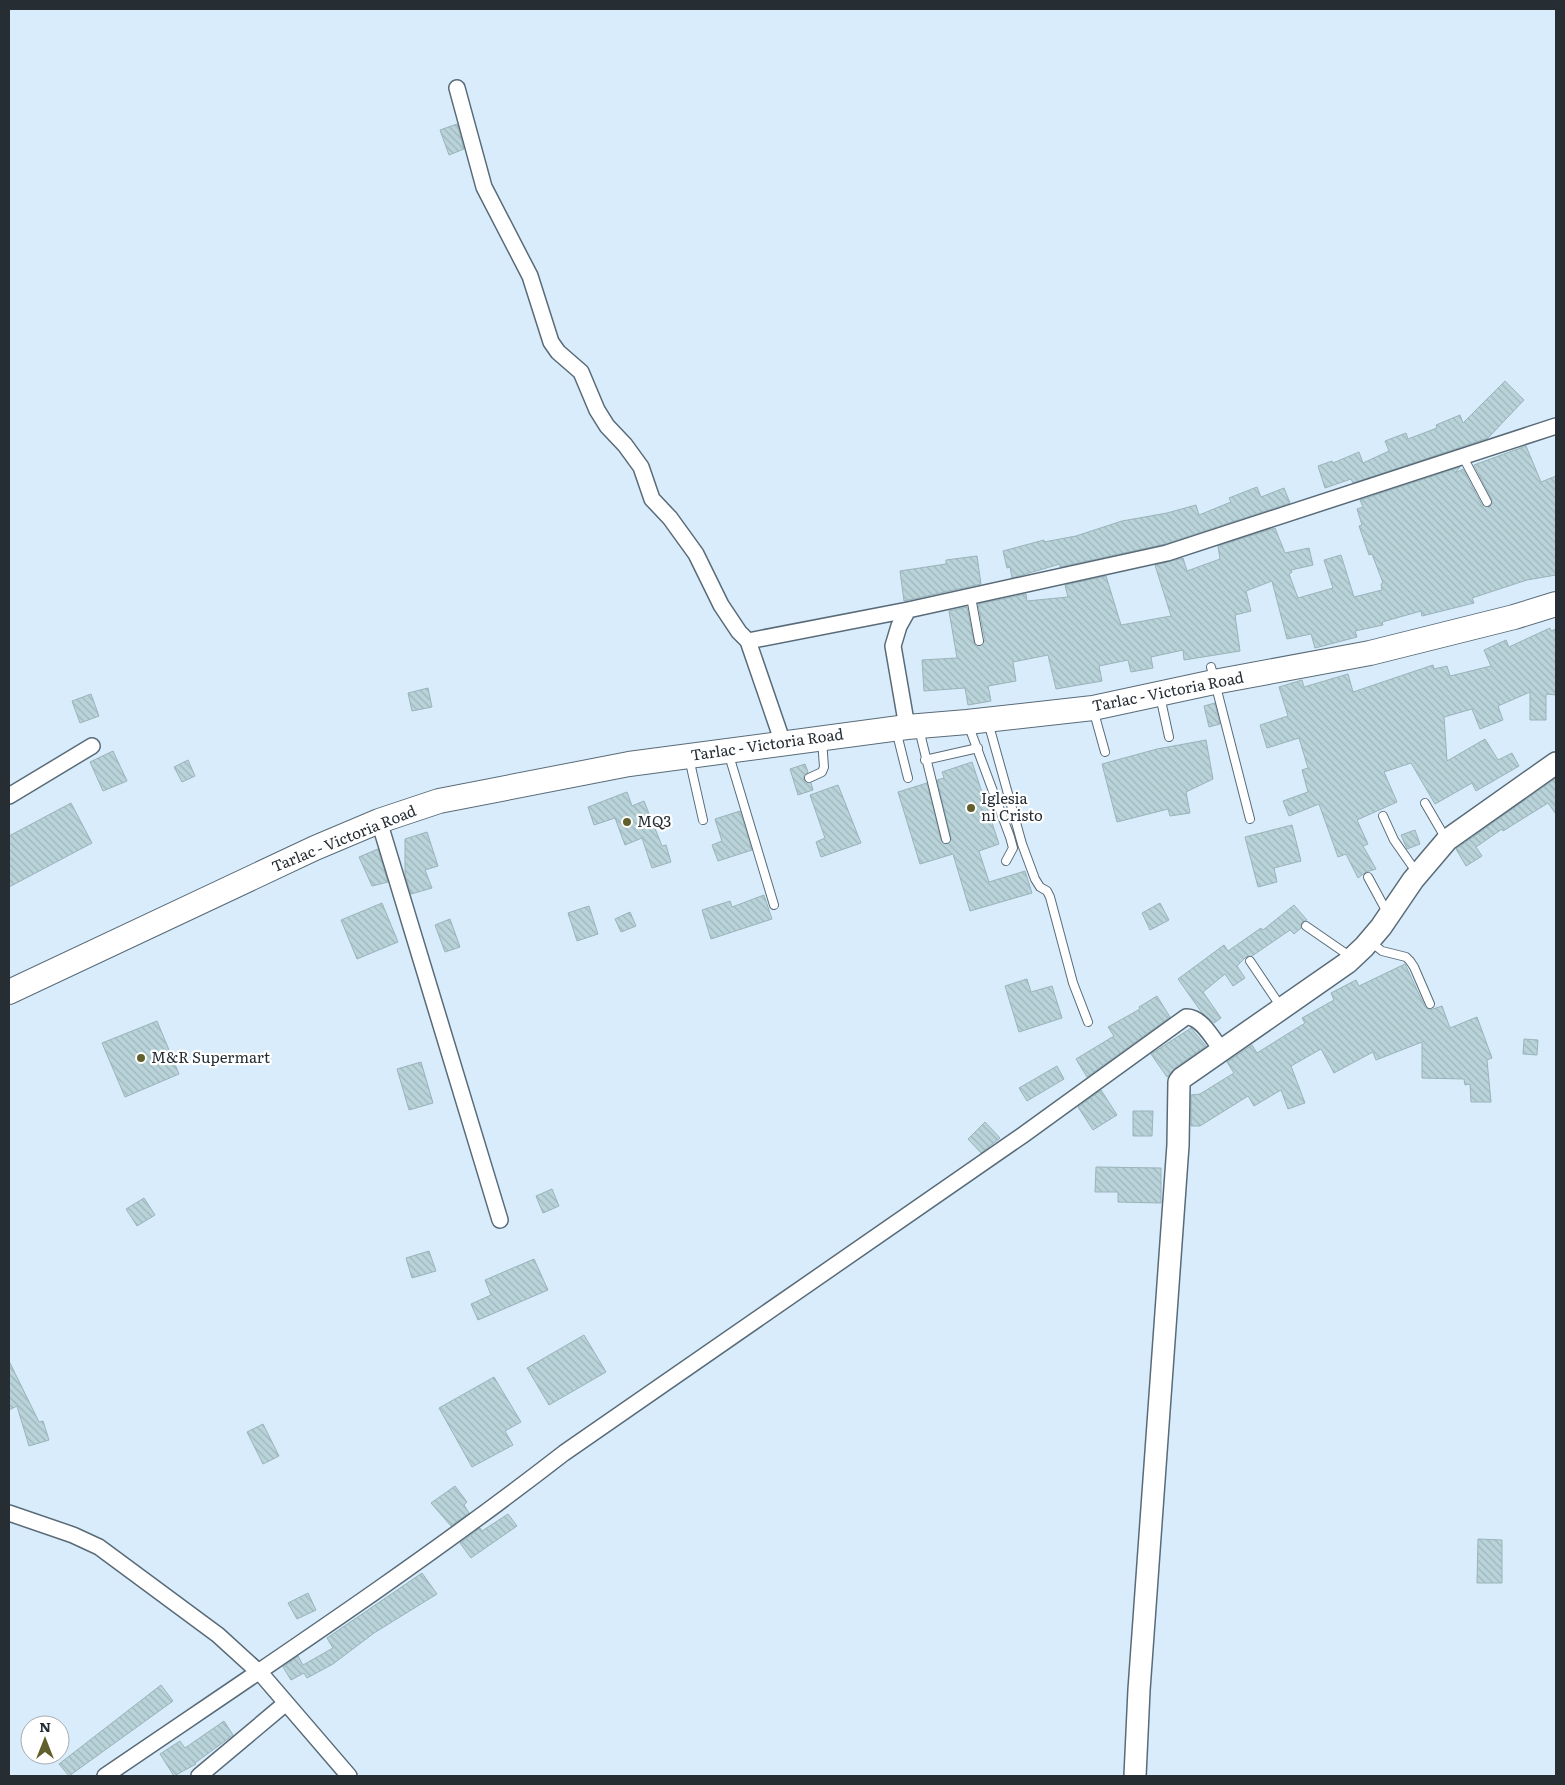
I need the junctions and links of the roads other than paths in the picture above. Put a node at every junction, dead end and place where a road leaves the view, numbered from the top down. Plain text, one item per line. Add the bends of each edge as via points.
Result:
1 (457, 88) dead end
2 (1556, 426) edge
3 (1463, 456) junction
4 (1488, 502) dead end
5 (971, 597) junction
6 (1556, 604) edge
7 (908, 610) junction
8 (748, 641) junction
9 (979, 641) dead end
10 (1213, 674) junction
11 (1159, 694) junction
12 (1093, 708) junction
13 (977, 721) junction
14 (907, 727) junction
15 (1169, 737) dead end
16 (822, 738) junction
17 (783, 743) junction
18 (92, 746) dead end
19 (978, 748) junction
20 (728, 750) junction
21 (1104, 752) dead end
22 (689, 756) junction
23 (925, 760) junction
24 (1556, 763) edge
25 (810, 778) dead end
26 (908, 778) dead end
27 (9, 796) edge
28 (1425, 803) dead end
29 (1383, 816) dead end
30 (1250, 819) dead end
31 (703, 820) dead end
32 (380, 821) junction
33 (946, 839) dead end
34 (1447, 840) junction
35 (1006, 861) dead end
36 (1418, 874) junction
37 (1368, 877) dead end
38 (774, 905) dead end
39 (1389, 916) junction
40 (1306, 926) dead end
41 (1370, 941) junction
42 (1353, 958) junction
43 (1250, 961) dead end
44 (9, 992) edge
45 (1430, 1004) dead end
46 (1282, 1009) junction
47 (1088, 1022) dead end
48 (1222, 1051) junction
49 (500, 1220) dead end
50 (9, 1513) edge
51 (258, 1672) junction
52 (286, 1703) junction
53 (104, 1776) edge
54 (199, 1776) edge
55 (349, 1776) edge
56 (1135, 1776) edge

1 - 8 street via 484,187 530,276 550,342 582,372 597,410 641,467 652,499 696,554 721,605
2 - 3 street
3 - 4 lane
3 - 5 street via 1167,553
5 - 7 street
5 - 9 lane
6 - 10 main road, Tarlac - Victoria Road via 1514,618 1370,653
7 - 8 street
7 - 14 street via 893,646
8 - 17 street
10 - 11 main road, Tarlac - Victoria Road
10 - 30 lane
11 - 12 main road, Tarlac - Victoria Road
11 - 15 lane
12 - 13 main road, Tarlac - Victoria Road
12 - 21 lane
13 - 14 main road, Tarlac - Victoria Road
13 - 19 lane
13 - 47 lane via 1035,879 1050,897 1073,983
14 - 16 main road, Tarlac - Victoria Road
14 - 23 lane
14 - 26 lane
16 - 17 main road, Tarlac - Victoria Road
16 - 25 lane via 824,767 822,772
17 - 20 main road, Tarlac - Victoria Road
18 - 27 street
19 - 23 lane
19 - 35 lane via 1013,848
20 - 22 main road, Tarlac - Victoria Road
20 - 38 lane
22 - 31 lane
22 - 32 main road, Tarlac - Victoria Road via 629,764 439,801
23 - 33 lane
24 - 34 street
28 - 34 lane
29 - 36 lane via 1394,840
32 - 44 main road, Tarlac - Victoria Road via 306,852
32 - 49 street
34 - 36 street
36 - 39 street
37 - 39 lane
39 - 41 street
40 - 42 lane
41 - 42 street
41 - 45 lane via 1382,951 1410,961
42 - 46 street
43 - 46 lane
46 - 48 street
48 - 51 street via 1199,1021 1186,1017 1015,1141 578,1443 494,1507
48 - 56 street via 1182,1078 1177,1089 1178,1144
50 - 51 street via 99,1547 218,1635
51 - 52 street
51 - 53 street
52 - 54 street
52 - 55 street

